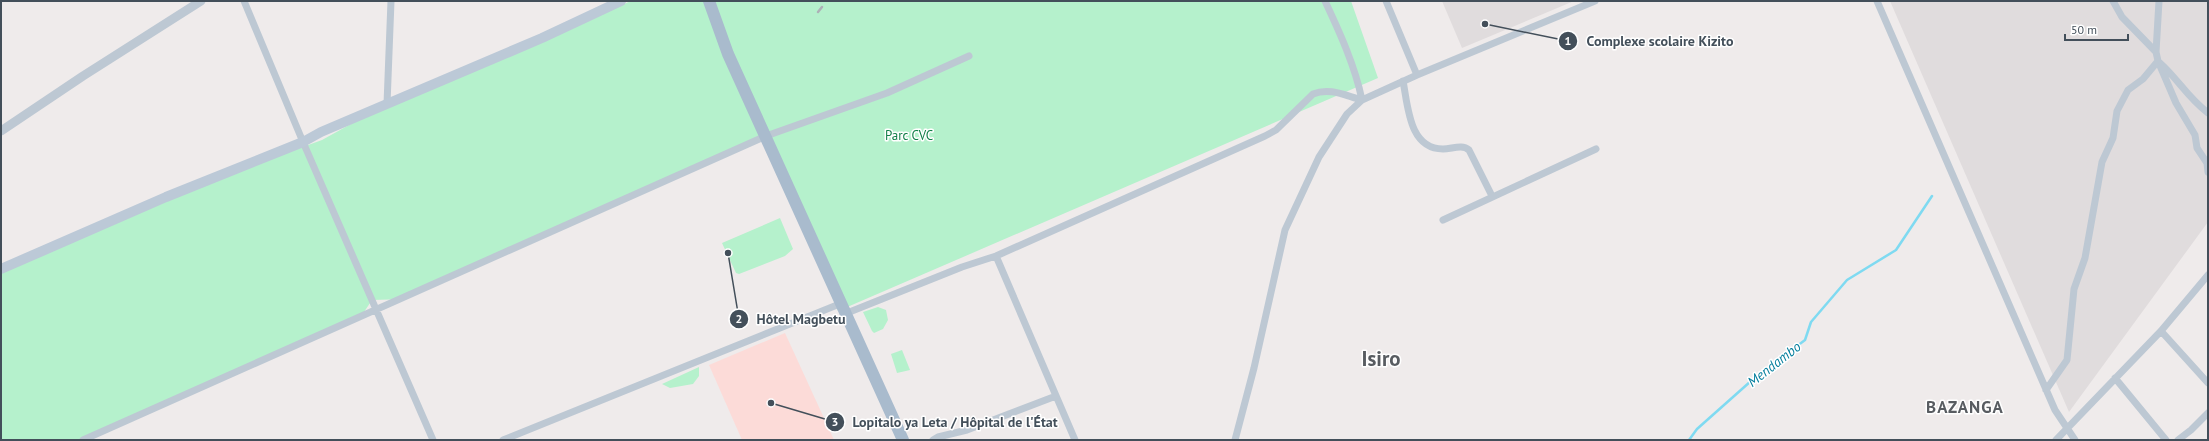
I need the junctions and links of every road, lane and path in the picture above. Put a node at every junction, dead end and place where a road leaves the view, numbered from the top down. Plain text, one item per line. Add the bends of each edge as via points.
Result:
1 (201, 1) edge
2 (244, 1) edge
3 (391, 1) edge
4 (621, 1) edge
5 (709, 1) edge
6 (1325, 1) edge
7 (1386, 1) edge
8 (1595, 1) edge
9 (1877, 1) edge
10 (2113, 1) edge
11 (2159, 1) edge
12 (2156, 52) junction
13 (969, 56) dead end
14 (2158, 62) junction
15 (1417, 75) junction
16 (1403, 81) junction
17 (1362, 100) junction
18 (388, 104) junction
19 (2208, 112) edge
20 (1, 131) edge
21 (766, 136) junction
22 (302, 142) junction
23 (1596, 149) dead end
24 (2208, 172) edge
25 (1492, 196) junction
26 (1443, 220) dead end
27 (996, 256) junction
28 (1, 269) edge
29 (2208, 275) edge
30 (376, 308) junction
31 (844, 308) junction
32 (2161, 331) junction
33 (2115, 378) junction
34 (2208, 383) edge
35 (2046, 390) junction
36 (1056, 396) junction
37 (2208, 413) edge
38 (2066, 428) junction
39 (83, 440) edge
40 (433, 440) edge
41 (503, 440) edge
42 (903, 440) edge
43 (933, 440) edge
44 (1075, 440) edge
45 (1235, 440) edge
46 (2056, 440) edge
47 (2075, 440) edge
48 (2166, 440) edge
49 (2178, 440) edge

1 - 20 street
2 - 22 street
3 - 18 street
4 - 18 main road
5 - 21 main road via 728,54
6 - 17 street via 1360,86
7 - 15 street
8 - 15 street
9 - 35 street
10 - 12 street via 2122,17
11 - 12 street
12 - 14 street
13 - 21 street via 886,93
14 - 19 street via 2169,71 2193,101
14 - 24 street via 2176,103 2195,135 2197,148 2207,163
14 - 35 street via 2143,79 2128,90 2117,111 2113,138 2102,162 2084,258 2074,289 2067,360
15 - 16 street
16 - 17 street
16 - 25 street via 1412,126 1418,137 1432,148 1461,147 1470,150
17 - 27 street via 1333,92 1321,91 1313,94 1276,130 1265,136
17 - 45 street via 1347,114 1330,138 1289,219 1276,263 1254,368
18 - 22 main road
21 - 30 street
21 - 31 main road
22 - 28 main road via 166,197
22 - 30 street
23 - 25 street
25 - 26 street
27 - 31 street
27 - 36 street
29 - 32 street
30 - 39 street
30 - 40 street
31 - 41 street
31 - 42 main road
32 - 33 street
32 - 34 street
33 - 38 street
33 - 48 street
35 - 38 street
36 - 43 street via 967,430
36 - 44 street
37 - 49 street
38 - 46 street
38 - 47 street

